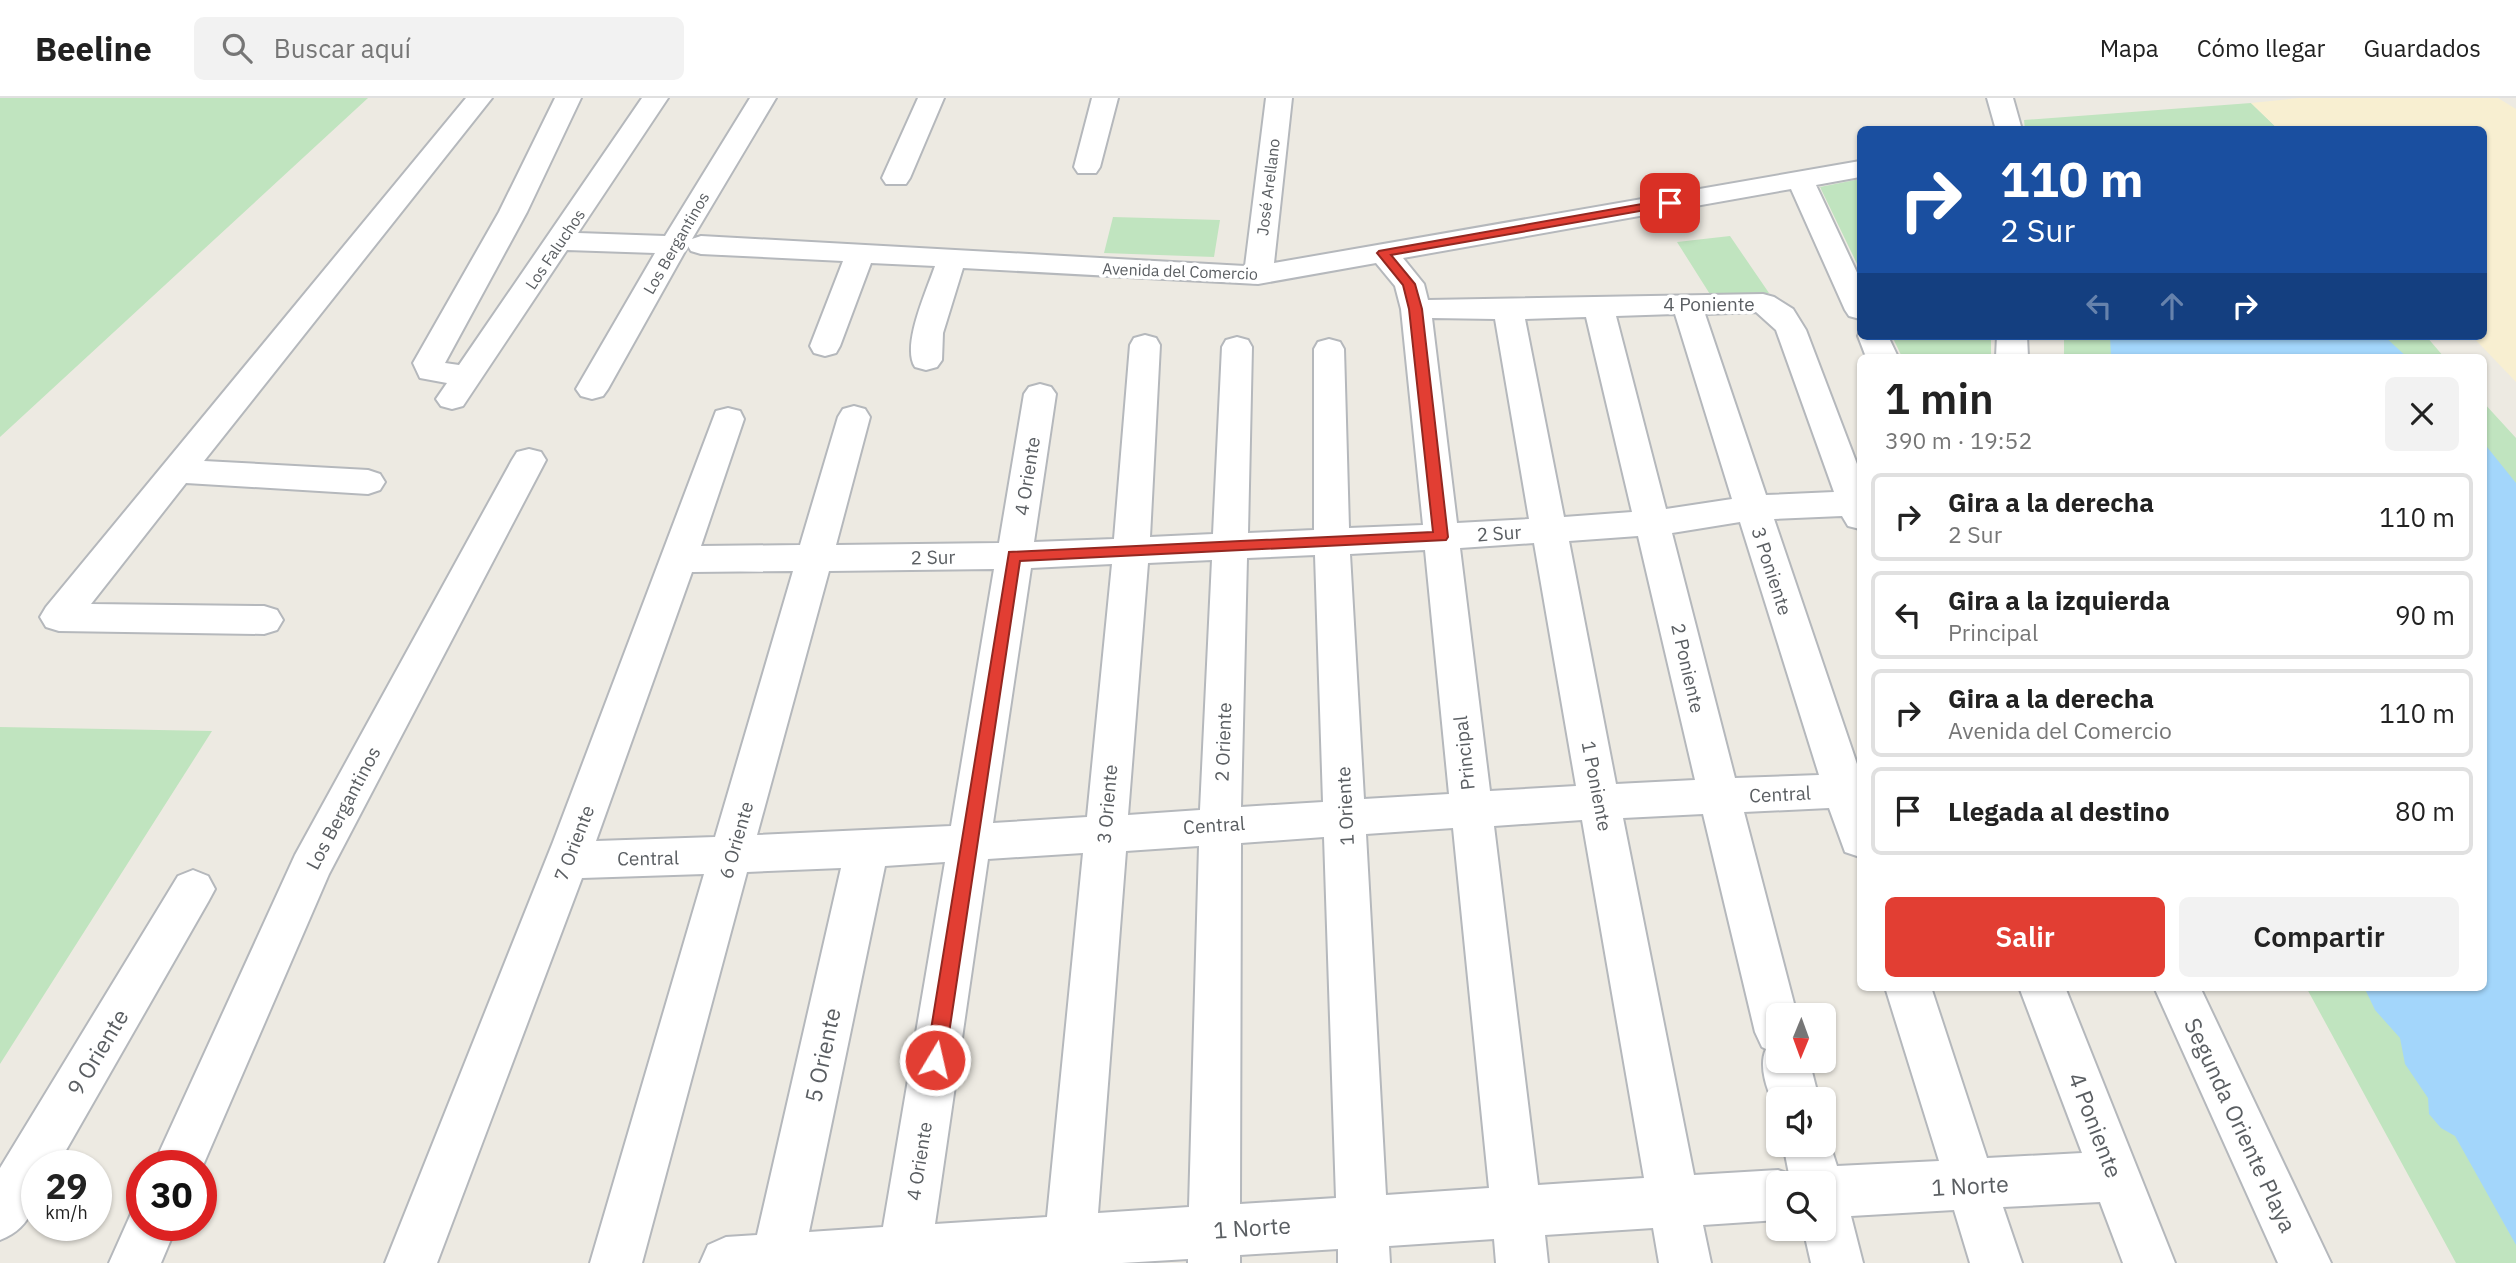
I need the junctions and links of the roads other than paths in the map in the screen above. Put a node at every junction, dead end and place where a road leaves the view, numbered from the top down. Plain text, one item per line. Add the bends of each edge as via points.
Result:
1 (479, 98) edge
2 (568, 98) edge
3 (656, 98) edge
4 (763, 98) edge
5 (931, 98) edge
6 (1105, 98) edge
7 (1279, 98) edge
8 (2000, 98) edge
9 (2008, 126) edge
10 (1087, 167) dead end
11 (1857, 170) edge
12 (896, 178) dead end
13 (1800, 180) junction
14 (562, 241) junction
15 (687, 245) junction
16 (1383, 253) junction
17 (860, 254) junction
18 (951, 261) junction
19 (1258, 275) junction
20 (1686, 303) junction
21 (1857, 304) edge
22 (1598, 305) junction
23 (1416, 309) junction
24 (1508, 310) junction
25 (825, 345) dead end
26 (1145, 345) dead end
27 (1237, 347) dead end
28 (1329, 349) dead end
29 (926, 360) dead end
30 (469, 376) junction
31 (592, 389) dead end
32 (1040, 394) dead end
33 (452, 399) dead end
34 (854, 417) dead end
35 (728, 419) dead end
36 (529, 460) dead end
37 (177, 471) junction
38 (368, 482) dead end
39 (1857, 507) edge
40 (1752, 508) junction
41 (1857, 510) edge
42 (1654, 523) junction
43 (1547, 530) junction
44 (1441, 537) junction
45 (1332, 541) junction
46 (1231, 545) junction
47 (1131, 551) junction
48 (1014, 556) junction
49 (680, 559) junction
50 (815, 559) junction
51 (264, 620) dead end
52 (1852, 790) edge
53 (1718, 797) junction
54 (1600, 803) junction
55 (1469, 810) junction
56 (1346, 817) junction
57 (1857, 821) edge
58 (1220, 825) junction
59 (1104, 833) junction
60 (970, 841) junction
61 (867, 848) junction
62 (732, 856) junction
63 (568, 860) junction
64 (193, 889) dead end
65 (1909, 991) edge
66 (2044, 991) edge
67 (2178, 991) edge
68 (1771, 1003) edge
69 (185, 1150) edge
70 (2116, 1176) junction
71 (1971, 1185) junction
72 (1836, 1191) edge
73 (1766, 1196) edge
74 (1673, 1201) junction
75 (1516, 1210) junction
76 (0, 1215) edge
77 (145, 1241) edge
78 (1363, 1241) edge
79 (1832, 1241) edge
80 (1214, 1246) edge
81 (1069, 1252) edge
82 (904, 1257) edge
83 (778, 1261) edge
84 (135, 1263) edge
85 (411, 1263) edge
86 (616, 1263) edge
87 (726, 1263) edge
88 (1522, 1263) edge
89 (1685, 1263) edge
90 (1837, 1263) edge
91 (1996, 1263) edge
92 (2149, 1263) edge
93 (2305, 1263) edge

1 - 37 street
2 - 30 street via 513,212 429,363 431,371 440,374
3 - 14 street, Los Faluchos
4 - 15 street, Los Bergantinos
5 - 12 street
6 - 10 street
7 - 19 street, José Arellano
8 - 9 street
11 - 13 street, Avenida del Comercio
13 - 16 street, Avenida del Comercio
13 - 21 street
14 - 15 street, Avenida del Comercio
14 - 30 street, Los Faluchos
15 - 17 street, Avenida del Comercio
15 - 31 street, Los Bergantinos
16 - 19 street, Avenida del Comercio
16 - 23 street, Principal via 1409,284
17 - 18 street, Avenida del Comercio
17 - 25 street
18 - 19 street, Avenida del Comercio
18 - 29 street via 928,333
20 - 22 street, 4 Poniente
20 - 39 street, 4 Poniente via 1763,303 1782,316
20 - 40 street, 3 Poniente
22 - 24 street, 4 Poniente
22 - 42 street, 2 Poniente
23 - 24 street, 4 Poniente
23 - 44 street, Principal
24 - 43 street, 1 Poniente
26 - 47 street, 3 Oriente
27 - 46 street, 2 Oriente
28 - 45 street, 1 Oriente
30 - 33 street, Los Faluchos
32 - 48 street, 4 Oriente
34 - 50 street, 6 Oriente
35 - 49 street, 7 Oriente
36 - 69 street, Los Bergantinos via 310,868
37 - 38 street
37 - 51 street via 59,617
40 - 41 street, 2 Sur
40 - 42 street, 2 Sur
40 - 52 street, 3 Poniente
42 - 43 street, 2 Sur
42 - 53 street, 2 Poniente
43 - 44 street, 2 Sur
43 - 54 street, 1 Poniente
44 - 45 street, 2 Sur
44 - 55 street, Principal
45 - 46 street, 2 Sur
45 - 56 street, 1 Oriente
46 - 47 street, 2 Sur
46 - 58 street, 2 Oriente
47 - 48 street, 2 Sur
47 - 59 street, 3 Oriente
48 - 50 street, 2 Sur
48 - 60 street, 4 Oriente
49 - 50 street, 2 Sur
49 - 63 street, 7 Oriente
50 - 62 street, 6 Oriente
52 - 53 street, Central
52 - 57 street, 3 Poniente
53 - 54 street, Central
53 - 68 street, 2 Poniente
54 - 55 street, Central
54 - 74 street, 1 Poniente
55 - 56 street, Central
55 - 75 street, Principal
56 - 58 street, Central
56 - 78 street, 1 Oriente
58 - 59 street, Central
58 - 80 street, 2 Oriente
59 - 60 street, Central
59 - 81 street, 3 Oriente
60 - 61 street, Central
60 - 82 street, 4 Oriente
61 - 62 street, Central
61 - 83 street, 5 Oriente
62 - 63 street, Central
62 - 86 street, 6 Oriente
63 - 85 street, 7 Oriente
64 - 76 street, 9 Oriente
65 - 71 street
66 - 70 street, 4 Poniente
67 - 93 street, Segunda Oriente Playa
70 - 71 street, 1 Norte
70 - 92 street, 4 Poniente
71 - 72 street, 1 Norte
71 - 91 street
73 - 74 street, 1 Norte
74 - 75 street, 1 Norte
74 - 89 street, 1 Poniente
75 - 78 street, 1 Norte
75 - 88 street, Principal
77 - 84 street
78 - 80 street, 1 Norte
79 - 90 street
80 - 81 street, 1 Norte
81 - 82 street, 1 Norte
82 - 83 street, 1 Norte
83 - 87 street, 1 Norte

